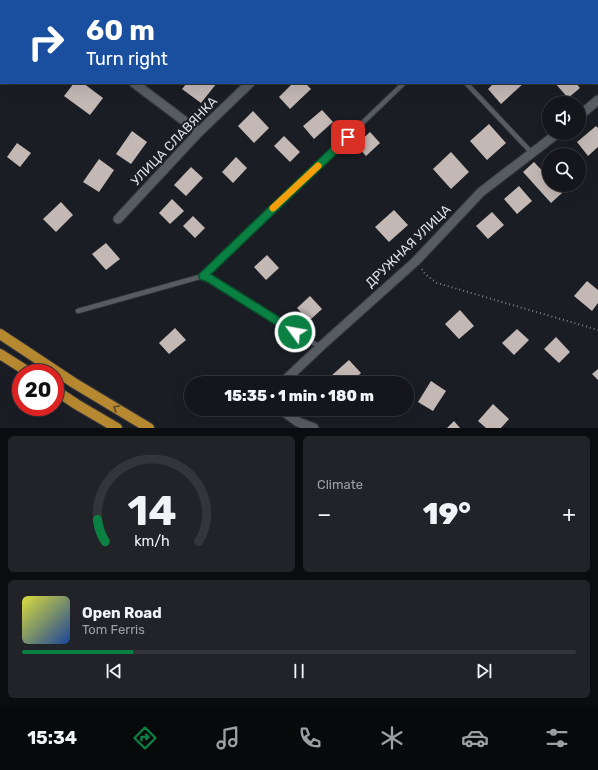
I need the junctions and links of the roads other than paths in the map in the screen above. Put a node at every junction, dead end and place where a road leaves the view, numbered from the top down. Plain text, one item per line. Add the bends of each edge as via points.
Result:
1 (135, 84) edge
2 (249, 84) edge
3 (403, 84) edge
4 (467, 84) edge
5 (598, 101) edge
6 (586, 110) edge
7 (199, 132) junction
8 (549, 140) edge
9 (533, 153) junction
10 (118, 219) dead end
11 (203, 276) junction
12 (78, 311) dead end
13 (0, 334) edge
14 (320, 347) junction
15 (0, 354) edge
16 (16, 364) edge
17 (289, 376) edge
18 (64, 396) edge
19 (290, 416) edge
20 (117, 428) edge
21 (150, 428) edge
22 (314, 428) edge

1 - 7 street
2 - 7 street, УЛИЦА СЛАВЯНКА
3 - 11 lane
4 - 9 lane
5 - 6 street
7 - 10 street, УЛИЦА СЛАВЯНКА
8 - 9 street, ДРУЖНАЯ УЛИЦА
9 - 14 street, ДРУЖНАЯ УЛИЦА via 481,192 416,261
11 - 12 lane
11 - 14 lane
21 -> 13 main road via 74,383
14 - 17 street, ДРУЖНАЯ УЛИЦА
15 - 16 main road
18 - 20 main road
19 - 22 street

